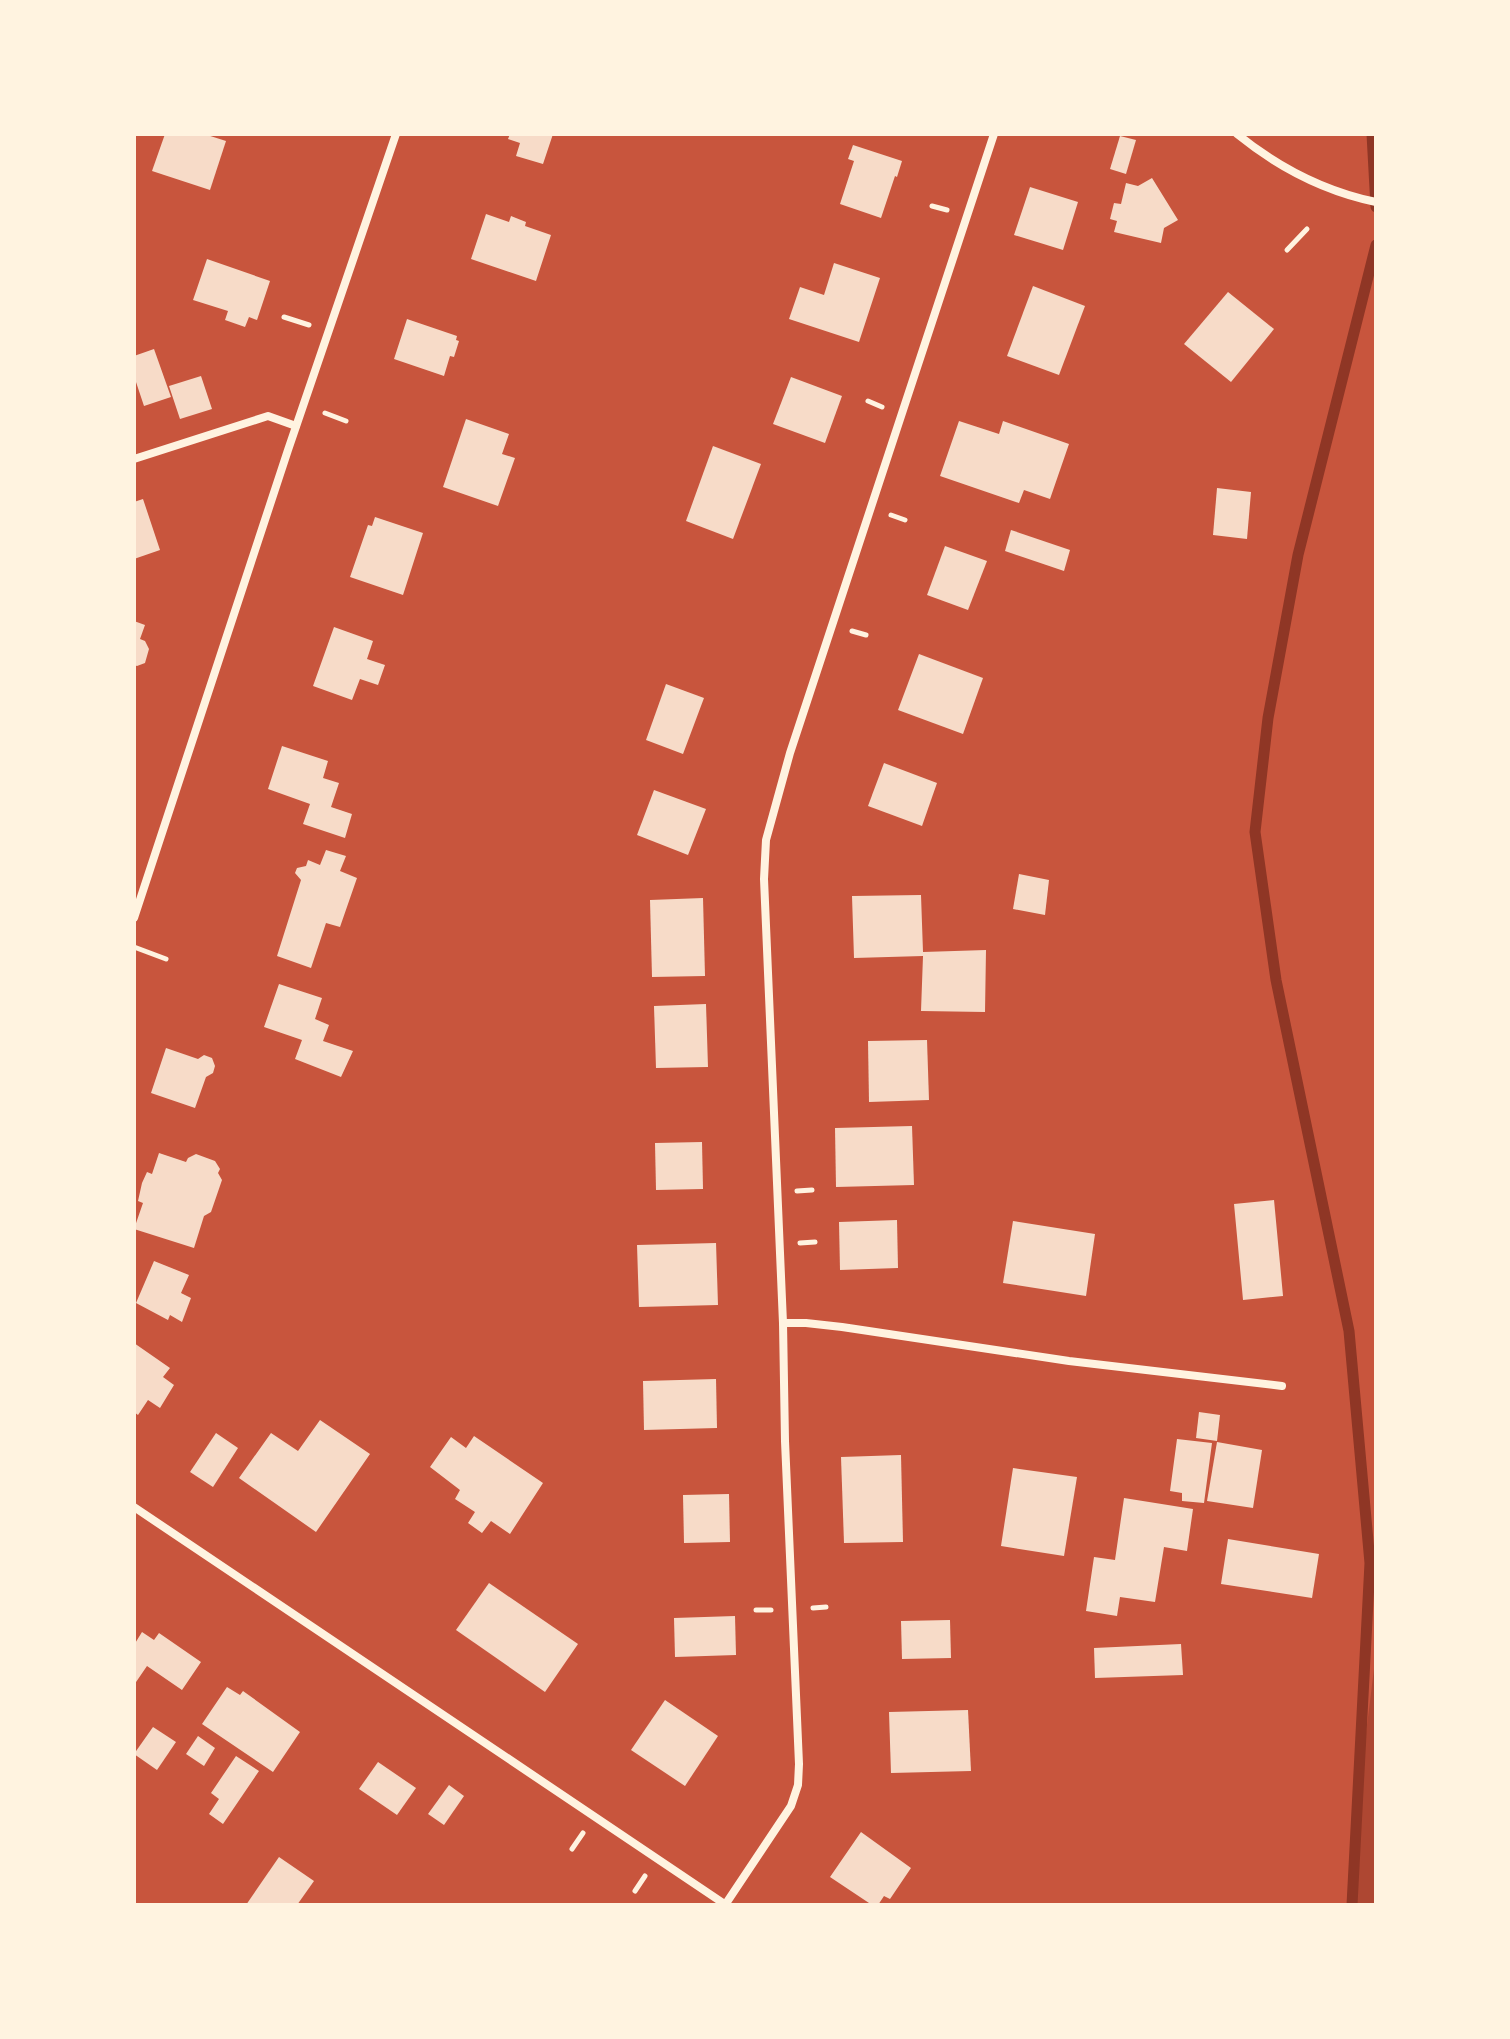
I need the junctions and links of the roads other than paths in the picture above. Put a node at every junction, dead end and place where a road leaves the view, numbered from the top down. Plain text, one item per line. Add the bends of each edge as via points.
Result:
1 (396, 134) edge
2 (994, 134) edge
3 (1237, 134) edge
4 (1376, 202) edge
5 (296, 426) junction
6 (134, 459) edge
7 (134, 918) edge
8 (783, 1323) junction
9 (1282, 1386) dead end
10 (134, 1507) edge
11 (725, 1905) edge

1 - 5 street
2 - 8 street via 766,840
3 - 4 street via 1271,160 1335,191
5 - 6 street via 268,416
5 - 7 street
8 - 9 street
8 - 11 street via 798,1785 791,1806
10 - 11 street

